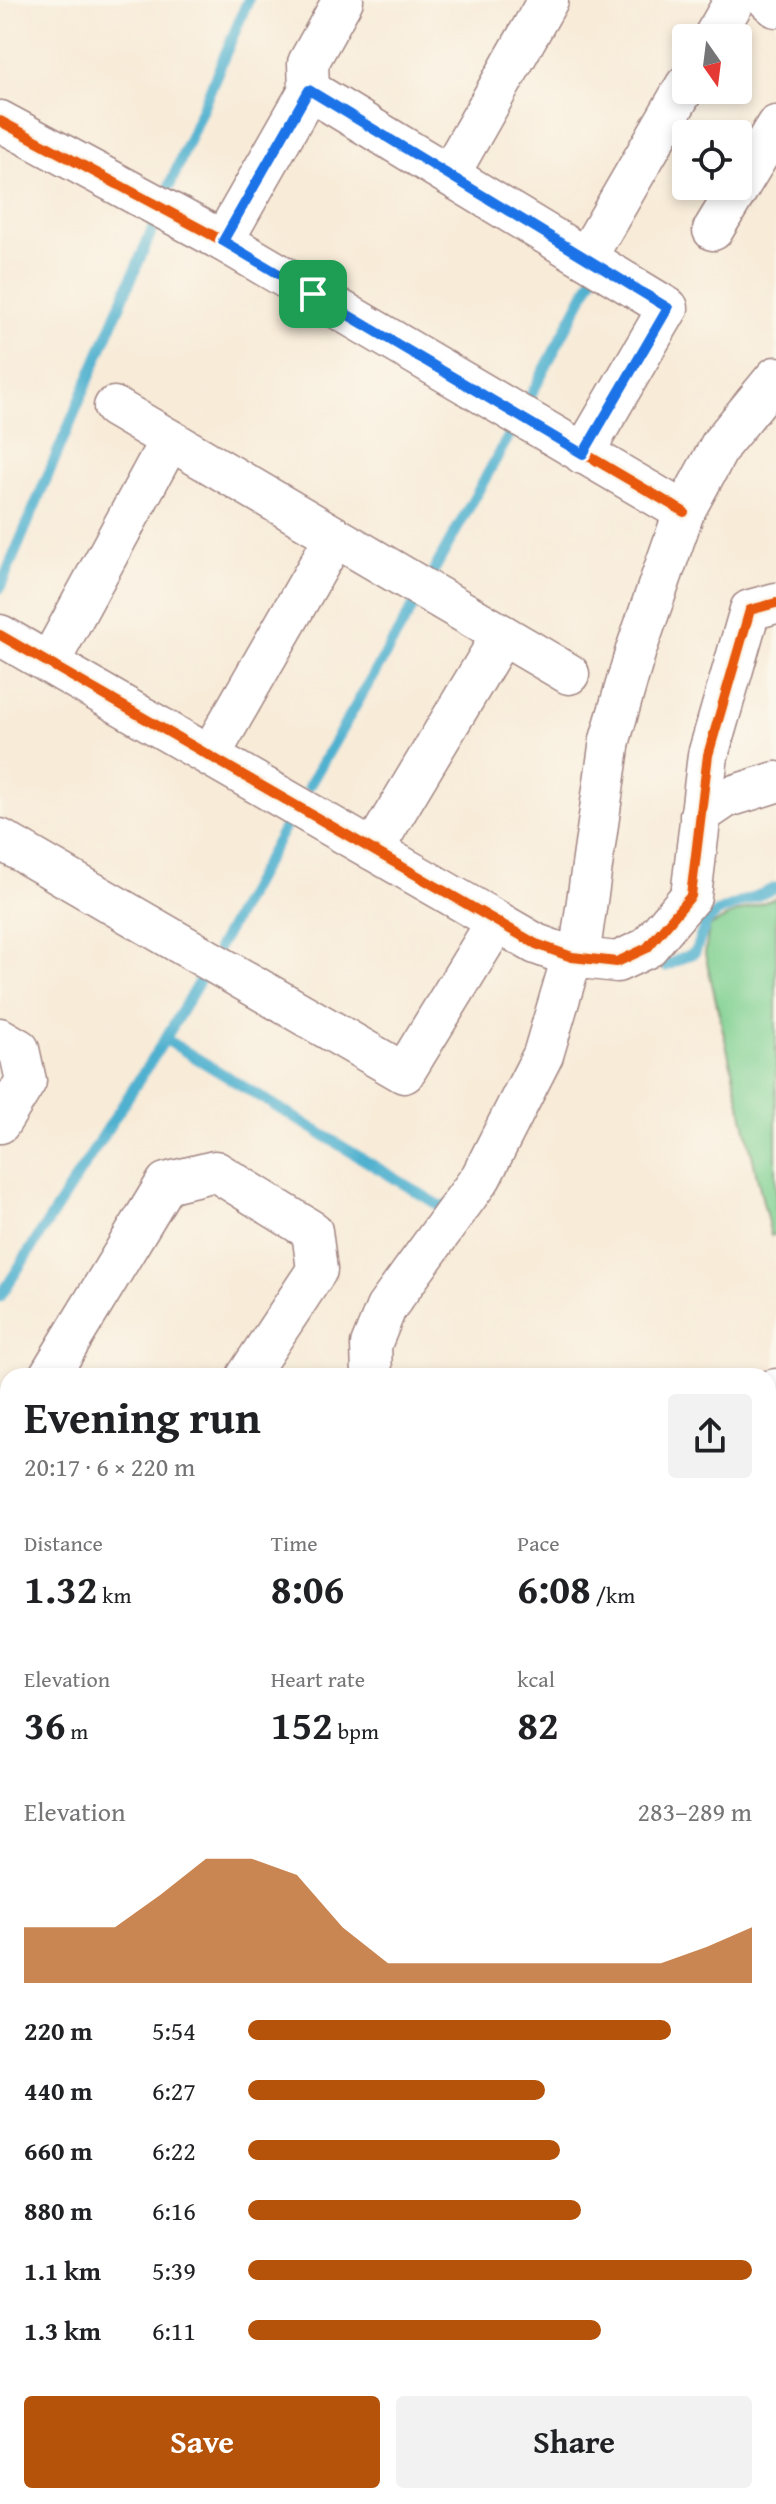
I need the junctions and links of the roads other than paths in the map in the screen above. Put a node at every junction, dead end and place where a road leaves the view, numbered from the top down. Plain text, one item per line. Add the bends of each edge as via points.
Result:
1 (343, 0) edge
2 (548, 0) edge
3 (735, 0) edge
4 (768, 0) edge
5 (776, 7) edge
6 (721, 24) edge
7 (309, 90) junction
8 (675, 104) edge
9 (0, 121) edge
10 (776, 126) edge
11 (449, 175) junction
12 (713, 230) dead end
13 (223, 241) junction
14 (586, 258) junction
15 (776, 377) edge
16 (114, 407) dead end
17 (170, 440) junction
18 (583, 454) junction
19 (684, 512) junction
20 (335, 537) junction
21 (776, 603) edge
22 (502, 635) junction
23 (5, 649) edge
24 (49, 663) junction
25 (569, 674) dead end
26 (210, 755) junction
27 (776, 782) edge
28 (700, 815) junction
29 (0, 839) edge
30 (373, 850) junction
31 (497, 921) junction
32 (576, 957) junction
33 (0, 1038) edge
34 (0, 1123) edge
35 (54, 1368) edge
36 (252, 1368) edge
37 (372, 1368) edge

1 - 7 street via 308,63
2 - 11 street
3 - 6 street
4 - 5 street
7 - 11 street
7 - 13 street
8 - 14 street
9 - 13 street
10 - 12 street
11 - 14 street
13 - 18 street
14 - 18 street via 668,308
15 - 19 street via 721,444
16 - 17 street
17 - 20 street
17 - 24 street
18 - 19 street
19 - 32 street via 610,740
20 - 22 street
20 - 26 street
21 - 28 street via 750,610 708,755
22 - 25 street
22 - 30 street
23 - 24 street
24 - 26 street
26 - 30 street
27 - 28 street via 725,798
28 - 32 street via 691,896 647,948 617,962
29 - 31 street via 404,1073
30 - 31 street
31 - 32 street via 536,944
32 - 37 street via 543,1055 481,1177 386,1308 371,1345
33 - 34 street via 19,1049 26,1081
35 - 36 street via 166,1183 215,1171 312,1231 317,1270

